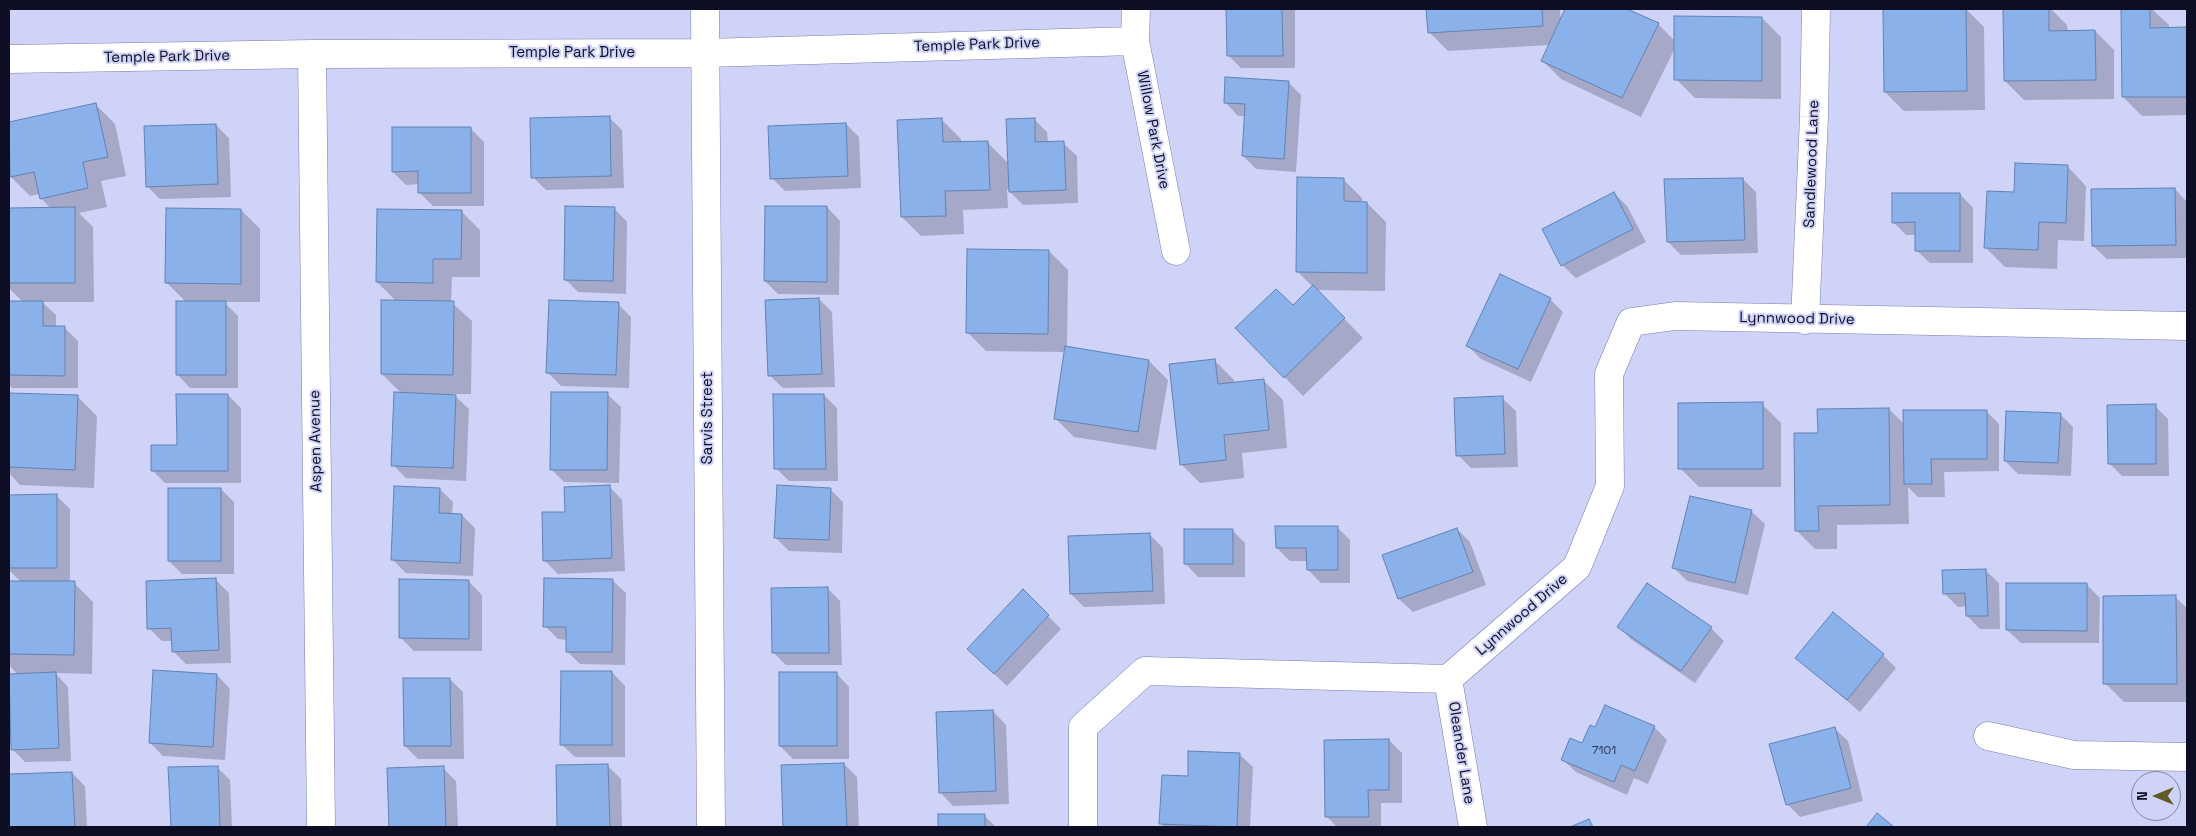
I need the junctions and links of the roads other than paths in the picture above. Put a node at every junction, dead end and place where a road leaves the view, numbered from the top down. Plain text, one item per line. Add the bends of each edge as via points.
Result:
1 (705, 9) edge
2 (1136, 9) edge
3 (1816, 9) edge
4 (1135, 41) junction
5 (705, 53) junction
6 (312, 54) junction
7 (9, 59) edge
8 (1176, 251) dead end
9 (1805, 320) junction
10 (2187, 326) edge
11 (1448, 679) junction
12 (1988, 736) dead end
13 (2187, 757) edge
14 (320, 827) edge
15 (711, 827) edge
16 (1083, 827) edge
17 (1473, 827) edge

1 - 5 street, Sarvis Street
2 - 4 street, Willow Park Drive
3 - 9 street, Sandlewood Lane
4 - 5 street, Temple Park Drive
4 - 8 street, Willow Park Drive
5 - 6 street, Temple Park Drive
5 - 15 street, Sarvis Street
6 - 7 street, Temple Park Drive
6 - 14 street, Aspen Avenue
9 - 10 street, Lynnwood Drive
9 - 11 street, Lynnwood Drive via 1675,316 1631,322 1609,374 1610,486 1577,567
11 - 16 street via 1145,671 1083,727
11 - 17 street, Oleander Lane
12 - 13 street via 2074,755

